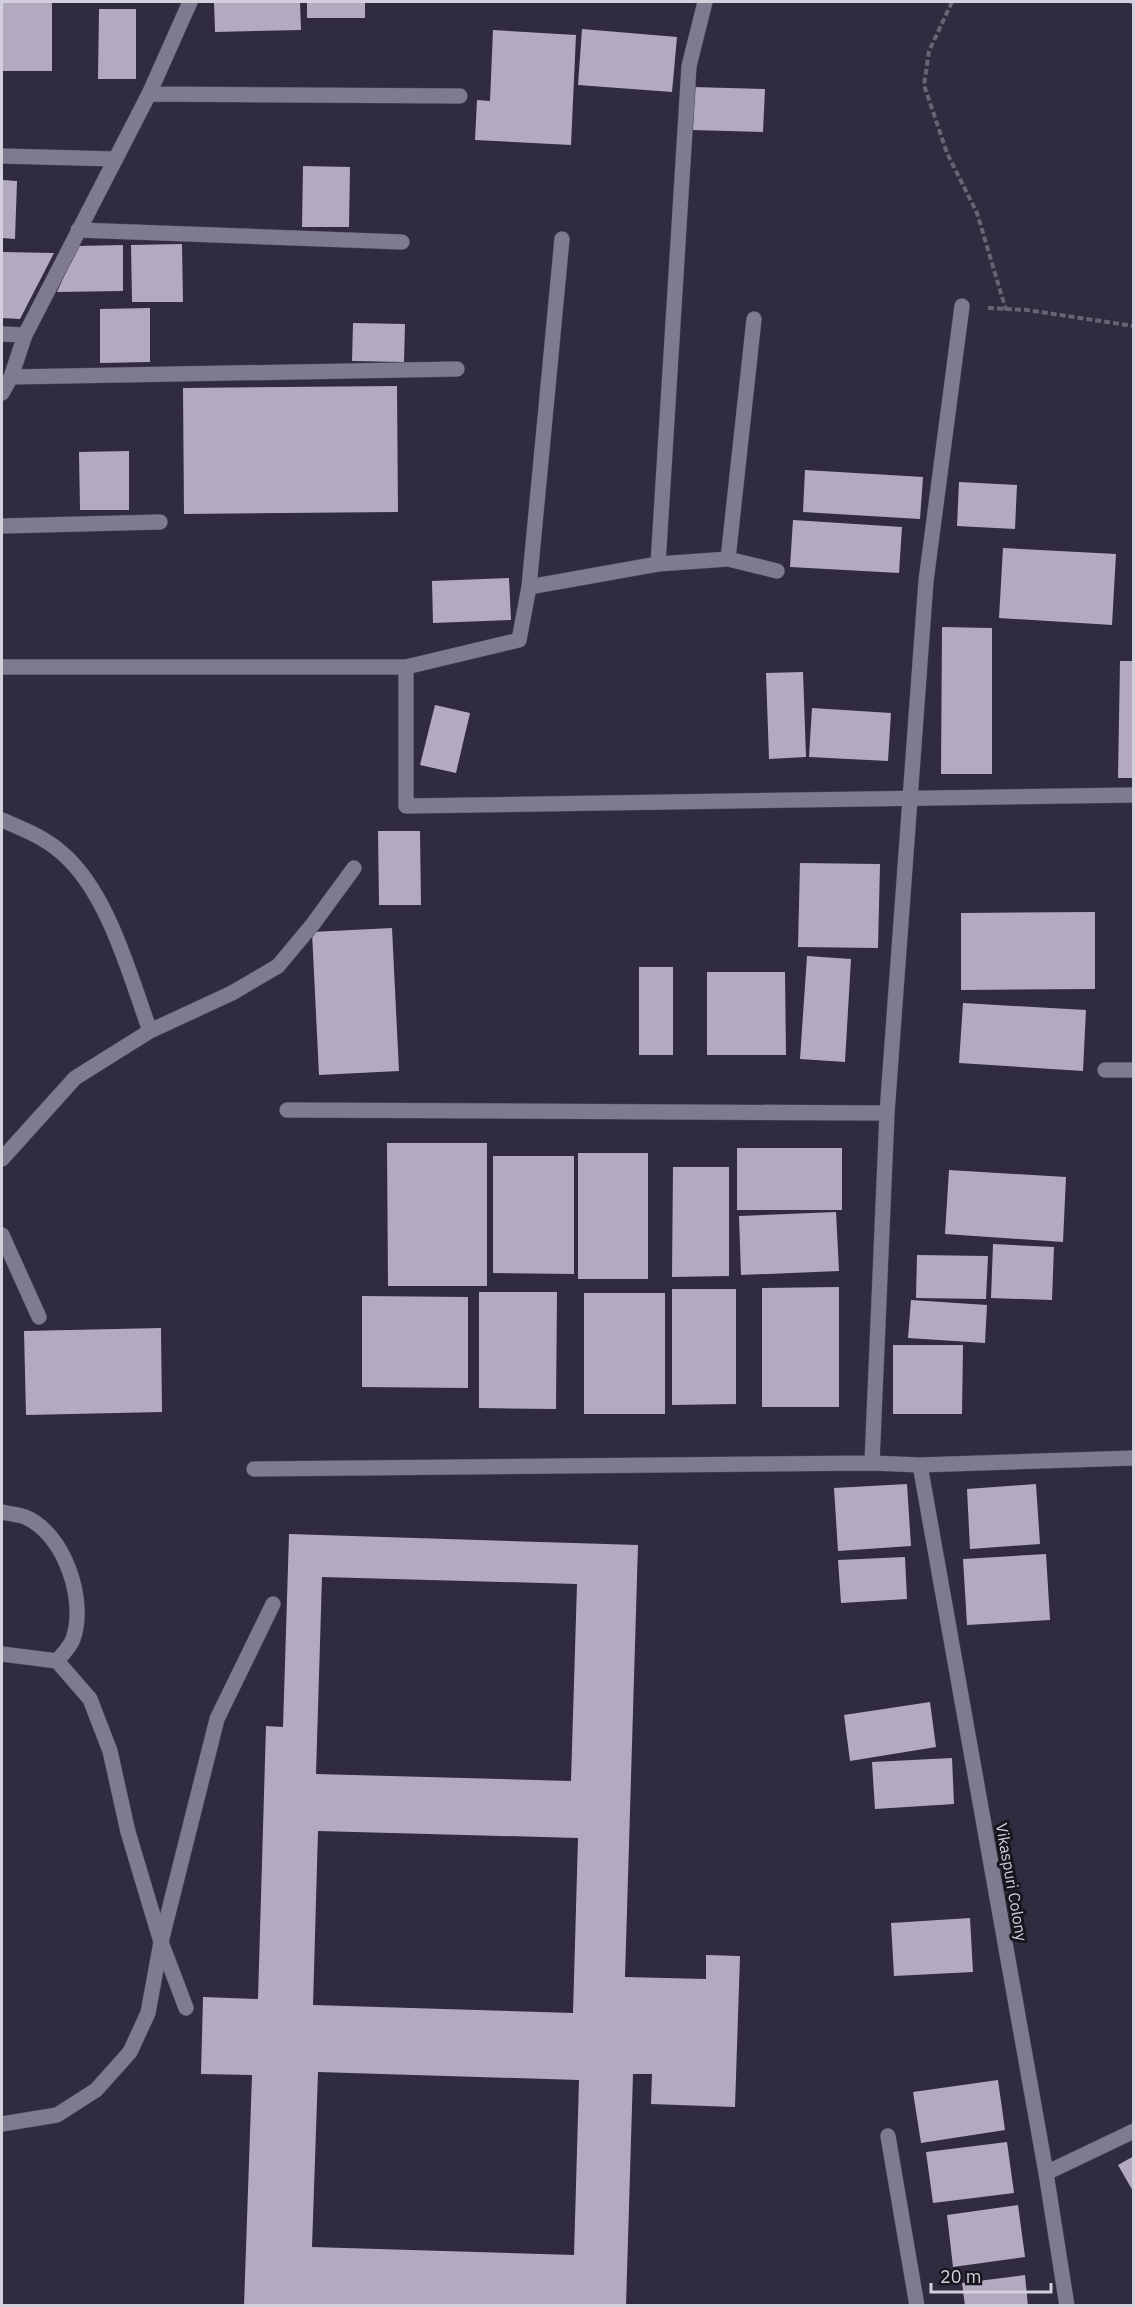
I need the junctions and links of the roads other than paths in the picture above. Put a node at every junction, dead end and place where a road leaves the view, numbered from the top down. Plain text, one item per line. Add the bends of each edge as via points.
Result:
1 (190, 2) edge
2 (705, 2) edge
3 (149, 94) junction
4 (460, 96) dead end
5 (2, 156) edge
6 (116, 159) junction
7 (78, 230) junction
8 (562, 239) dead end
9 (402, 242) dead end
10 (962, 306) road end
11 (754, 319) dead end
12 (2, 334) edge
13 (24, 335) junction
14 (457, 369) dead end
15 (11, 377) junction
16 (2, 393) edge
17 (160, 522) dead end
18 (2, 526) edge
19 (728, 559) junction
20 (658, 564) junction
21 (777, 571) dead end
22 (529, 587) junction
23 (2, 667) edge
24 (406, 667) junction
25 (1134, 795) edge
26 (911, 797) junction
27 (2, 820) edge
28 (354, 868) dead end
29 (150, 1031) junction
30 (1105, 1070) dead end
31 (1134, 1070) edge
32 (287, 1110) dead end
33 (887, 1113) junction
34 (2, 1158) edge
35 (2, 1235) edge
36 (39, 1317) dead end
37 (1134, 1458) edge
38 (872, 1463) junction
39 (920, 1465) junction
40 (254, 1469) dead end
41 (2, 1512) edge
42 (273, 1604) dead end
43 (2, 1654) edge
44 (57, 1661) junction
45 (161, 1942) junction
46 (186, 2008) dead end
47 (2, 2124) edge
48 (1134, 2131) edge
49 (888, 2136) dead end
50 (1046, 2173) junction
51 (917, 2306) edge
52 (1067, 2306) edge

1 - 3 street
2 - 20 street via 689,66
3 - 4 street
3 - 6 street
5 - 6 street
6 - 7 street
7 - 9 street
7 - 13 street
8 - 22 street
10 - 26 street via 926,581
11 - 19 street
12 - 13 street
13 - 15 street
14 - 15 street
15 - 16 street
17 - 18 street
19 - 20 street
19 - 21 street
20 - 22 street
22 - 24 street via 519,640
23 - 24 street
24 - 26 street via 406,806
25 - 26 street
26 - 33 street
27 - 29 street via 37,835 63,854 84,877 112,926
28 - 29 street via 278,966 232,993
29 - 34 street via 75,1078
30 - 31 street
32 - 33 street
33 - 38 street
35 - 36 street
37 - 39 street
38 - 39 street
38 - 40 street
39 - 50 street, Vikaspuri Colony
41 - 44 street via 25,1517 47,1534 76,1587 73,1640
42 - 45 street via 217,1719
43 - 44 street
44 - 45 street via 90,1700 110,1751 128,1832
45 - 46 street
45 - 47 street via 148,2013 130,2052 96,2090 57,2115
48 - 50 street
49 - 51 street
50 - 52 street, Vikaspuri Colony

